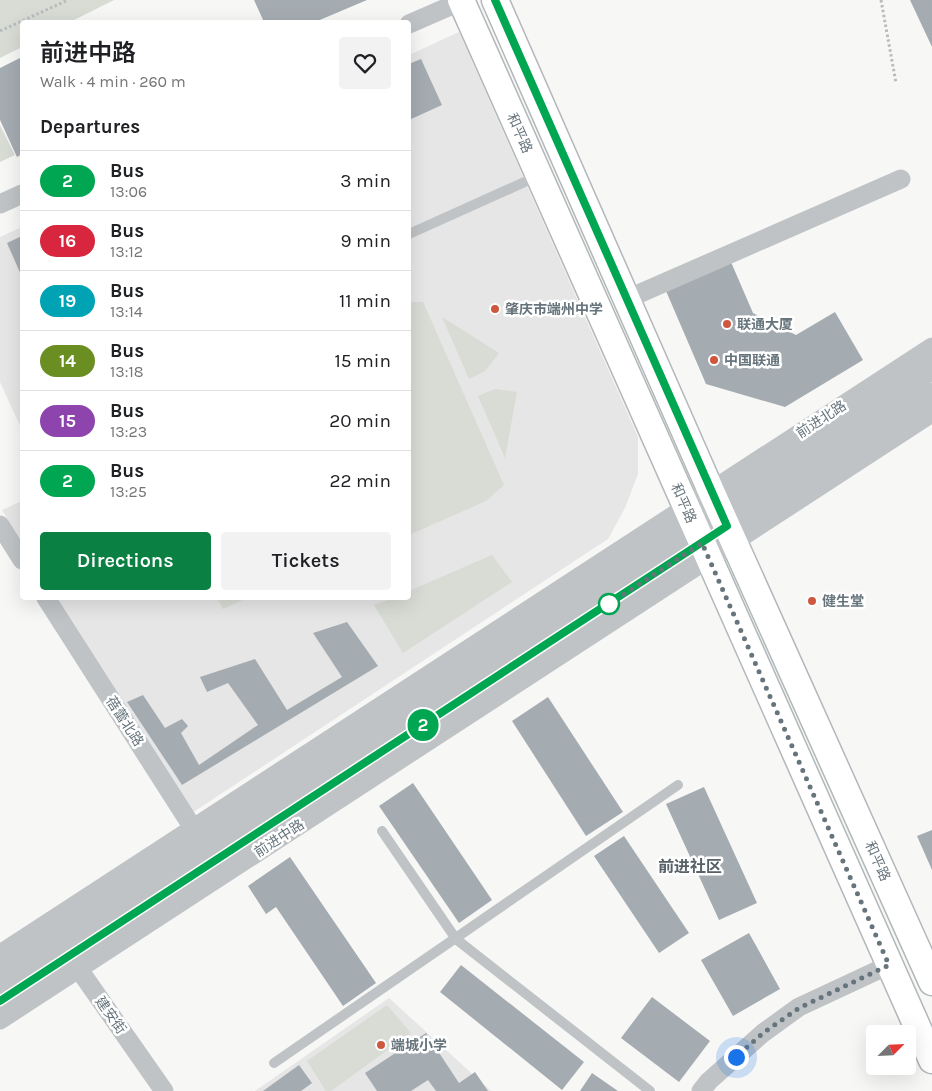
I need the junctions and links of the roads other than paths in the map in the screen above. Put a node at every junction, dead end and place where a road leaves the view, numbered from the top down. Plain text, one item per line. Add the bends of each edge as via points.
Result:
1 (462, 0) edge
2 (495, 0) edge
3 (411, 23) edge
4 (539, 176) junction
5 (901, 179) dead end
6 (20, 195) edge
7 (0, 204) edge
8 (411, 233) edge
9 (627, 299) junction
10 (932, 347) edge
11 (932, 368) edge
12 (932, 395) edge
13 (932, 413) edge
14 (723, 517) junction
15 (0, 525) edge
16 (698, 533) junction
17 (20, 557) edge
18 (47, 600) edge
19 (678, 786) dead end
20 (382, 831) dead end
21 (198, 836) junction
22 (456, 939) junction
23 (0, 954) edge
24 (69, 954) junction
25 (889, 965) junction
26 (0, 977) edge
27 (932, 982) edge
28 (0, 1001) edge
29 (0, 1020) edge
30 (932, 1060) edge
31 (274, 1063) dead end
32 (164, 1091) edge
33 (650, 1091) edge
34 (701, 1091) edge

1 - 3 street
1 - 4 main road, 和平路
2 - 9 main road, 和平路
4 - 8 lane
4 - 16 main road, 和平路
5 - 9 street
6 - 7 street
9 - 14 main road, 和平路
10 - 14 street, 前进北路
11 - 14 street, 前进北路
12 - 14 street
13 - 14 street
14 - 16 street, 前进中路
14 - 16 street
14 - 27 main road, 和平路
15 - 17 street
16 - 21 street
16 - 24 street, 前进中路
16 - 25 main road, 和平路
18 - 21 street, 蓓蕾北路
19 - 22 lane
20 - 22 lane
21 - 23 street
21 - 24 street
22 - 31 lane
22 - 33 lane
24 - 26 street
24 - 28 street, 前进中路
24 - 29 street, 前进中路
24 - 32 street, 建安街
25 - 30 main road, 和平路
25 - 34 street via 799,1008 763,1033

